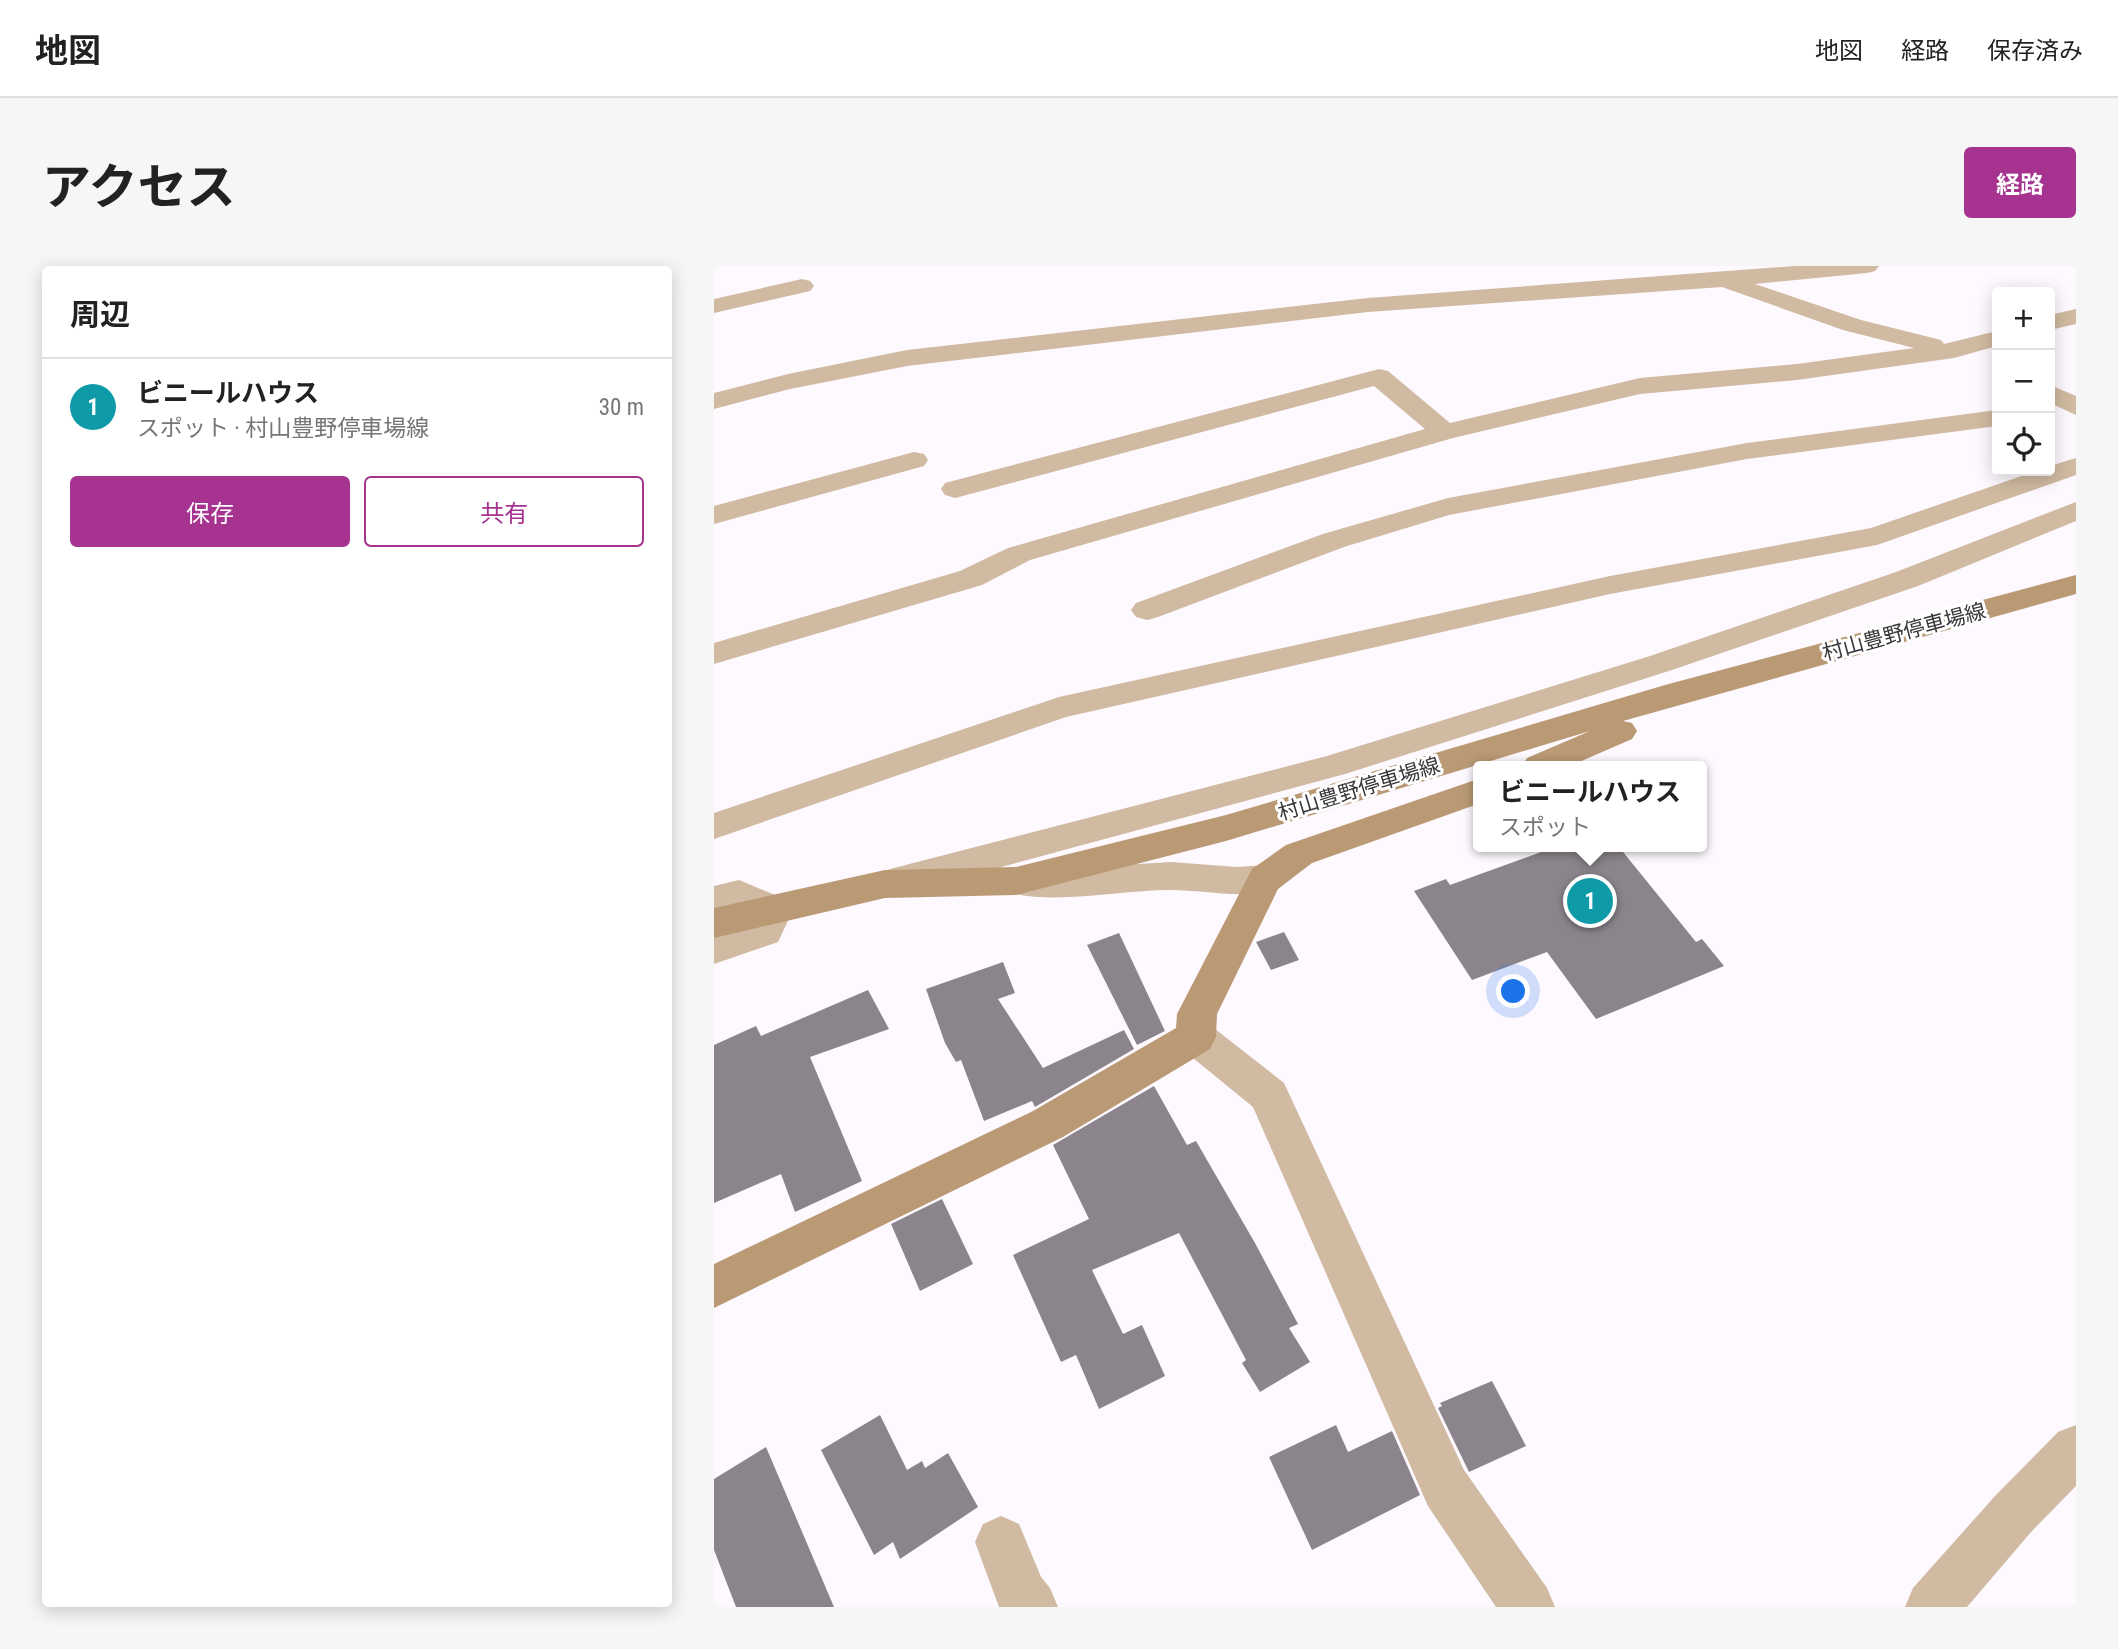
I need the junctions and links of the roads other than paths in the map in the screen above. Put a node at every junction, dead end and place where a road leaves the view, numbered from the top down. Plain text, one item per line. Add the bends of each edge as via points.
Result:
1 (1867, 266) edge
2 (1713, 273) edge
3 (802, 286) dead end
4 (714, 306) edge
5 (2076, 316) edge
6 (2055, 322) edge
7 (1992, 339) edge
8 (1959, 349) junction
9 (1992, 364) edge
10 (2055, 396) edge
11 (714, 401) edge
12 (2076, 409) edge
13 (2055, 412) edge
14 (1992, 419) edge
15 (1445, 432) junction
16 (914, 460) dead end
17 (2076, 466) edge
18 (955, 489) dead end
19 (2076, 511) edge
20 (714, 515) edge
21 (2076, 584) edge
22 (1147, 610) dead end
23 (714, 654) edge
24 (1677, 693) junction
25 (1551, 761) edge
26 (1473, 793) edge
27 (714, 826) edge
28 (1265, 879) junction
29 (1016, 881) junction
30 (885, 884) junction
31 (714, 900) edge
32 (774, 910) junction
33 (714, 923) edge
34 (714, 949) edge
35 (1196, 1037) junction
36 (714, 1287) edge
37 (2076, 1450) edge
38 (1001, 1542) dead end
39 (1031, 1607) edge
40 (1528, 1607) edge
41 (1932, 1607) edge

1 - 2 street
2 - 8 street via 1852,325
2 - 11 street via 907,358
3 - 4 street
5 - 6 street
7 - 8 street
8 - 9 street
8 - 15 street via 1797,372 1640,386
10 - 12 street
12 - 13 street
14 - 22 street via 1747,451 1448,507 1329,542
15 - 18 street via 1379,377
15 - 23 street via 1019,554 971,578
16 - 20 street
17 - 27 street via 1877,537 1610,585 1059,708
19 - 30 street via 1868,592 1333,766
21 - 24 main road, 村山豊野停車場線
24 - 25 main road via 1623,730
24 - 29 main road, 村山豊野停車場線 via 1226,828
26 - 28 main road via 1299,854
28 - 29 street via 1171,876
28 - 35 main road via 1198,1014
29 - 30 main road, 村山豊野停車場線
30 - 32 main road, 村山豊野停車場線
31 - 32 street via 739,894
32 - 33 main road, 村山豊野停車場線
32 - 34 street via 764,932
35 - 36 main road via 1048,1124
35 - 40 street via 1269,1095 1446,1488
37 - 41 street
38 - 39 street via 1021,1595

